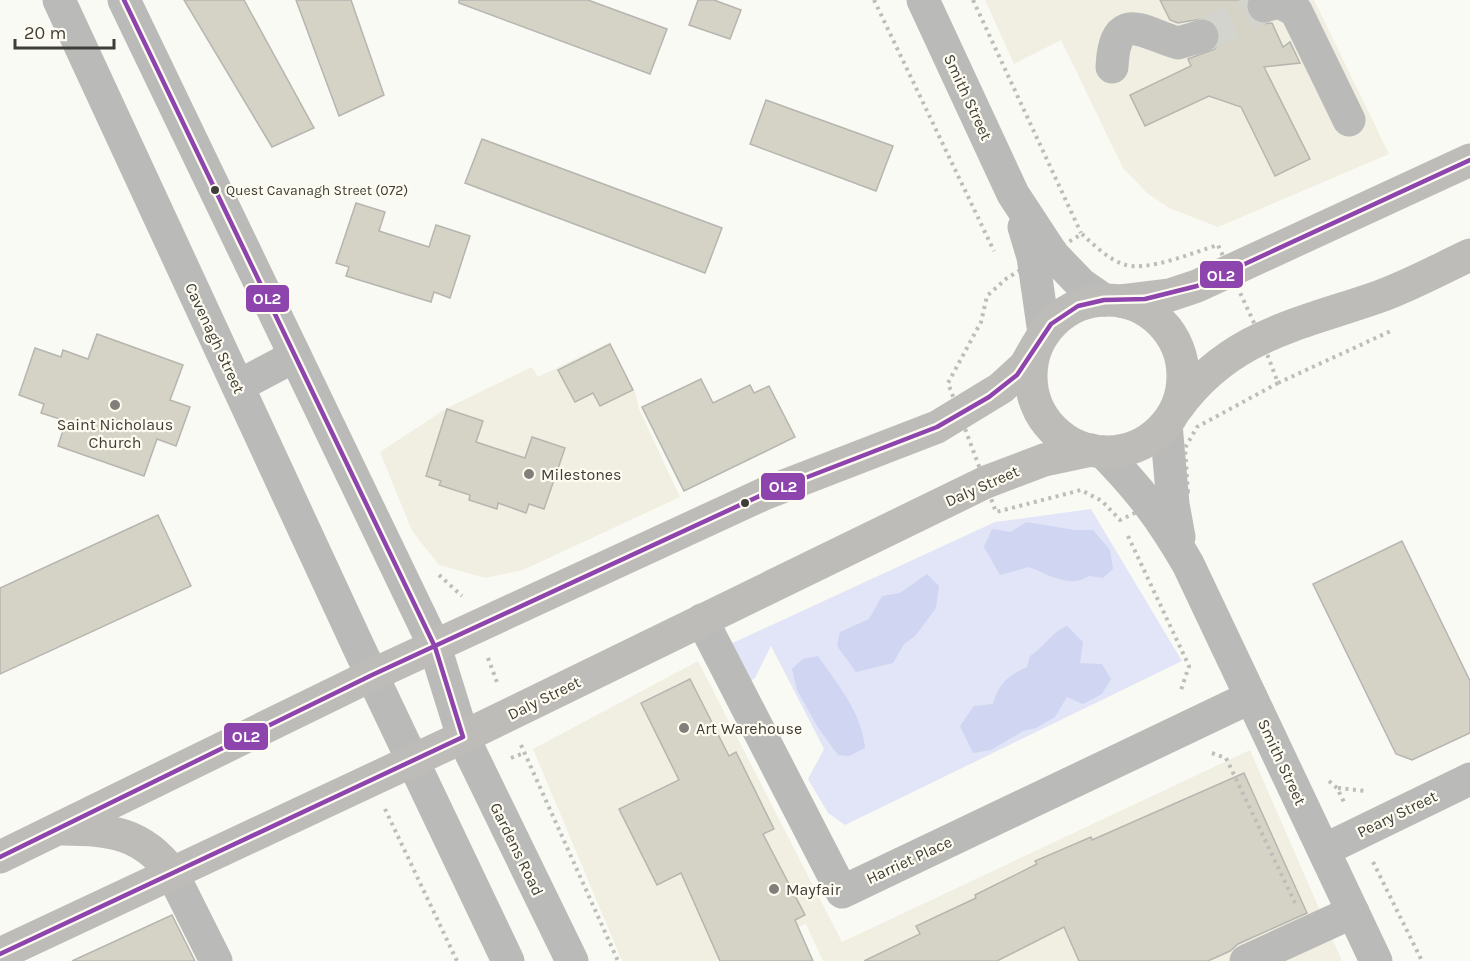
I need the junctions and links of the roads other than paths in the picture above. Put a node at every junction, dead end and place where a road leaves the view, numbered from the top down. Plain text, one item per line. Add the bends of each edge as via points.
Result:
1 (58, 0) edge
2 (124, 0) edge
3 (923, 0) edge
4 (1264, 6) tunnel mouth
5 (1202, 36) tunnel mouth
6 (1112, 67) dead end
7 (1349, 120) dead end
8 (1470, 160) edge
9 (1013, 194) junction
10 (1470, 255) edge
11 (1112, 301) junction
12 (1040, 339) junction
13 (295, 356) junction
14 (238, 386) junction
15 (1170, 418) junction
16 (1097, 451) junction
17 (1188, 564) junction
18 (702, 620) junction
19 (435, 647) junction
20 (372, 675) junction
21 (1251, 696) junction
22 (463, 737) junction
23 (413, 761) junction
24 (1470, 779) edge
25 (61, 829) junction
26 (1324, 850) junction
27 (0, 858) edge
28 (172, 873) junction
29 (1353, 912) junction
30 (0, 954) edge
31 (216, 961) edge
32 (508, 961) edge
33 (572, 961) edge
34 (1246, 961) edge
35 (1376, 961) edge

1 - 14 street, Cavenagh Street
2 - 13 street
3 - 9 street, Smith Street
4 - 7 street via 1279,2 1296,12
5 - 6 street via 1178,43 1137,28 1119,36
8 - 11 main road via 1197,286 1170,295
9 - 11 street, Smith Street via 1053,255 1081,284
9 - 12 street, Smith Street via 1033,257
10 - 15 main road via 1379,296 1269,333 1202,377
11 - 12 main road via 1084,304 1064,313
11 - 15 main road via 1149,313 1172,336 1183,368 1180,396
12 - 16 main road via 1031,379 1038,409 1060,435
12 - 19 main road via 1025,366 1001,388 937,427 766,493
13 - 14 street
13 - 19 street
14 - 20 street, Cavenagh Street
15 - 16 main road via 1131,448
15 - 17 street, Smith Street via 1173,504
16 - 17 street, Smith Street via 1149,501
16 - 18 main road, Daly Street via 1044,460 986,482
17 - 21 street, Smith Street
18 - 21 street, Harriet Place via 770,731 842,892
18 - 22 main road, Daly Street
19 - 20 main road
19 - 22 street, Gardens Road
20 - 23 street, Cavenagh Street
20 - 25 main road
21 - 26 street, Smith Street
22 - 23 main road, Daly Street
22 - 33 street, Gardens Road
23 - 28 main road, Daly Street
23 - 32 street
24 - 26 street, Peary Street
25 - 27 main road
25 - 28 main road via 90,829 130,838 159,854
26 - 29 street, Smith Street
28 - 30 main road, Daly Street
28 - 31 street
29 - 34 street
29 - 35 street, Smith Street

